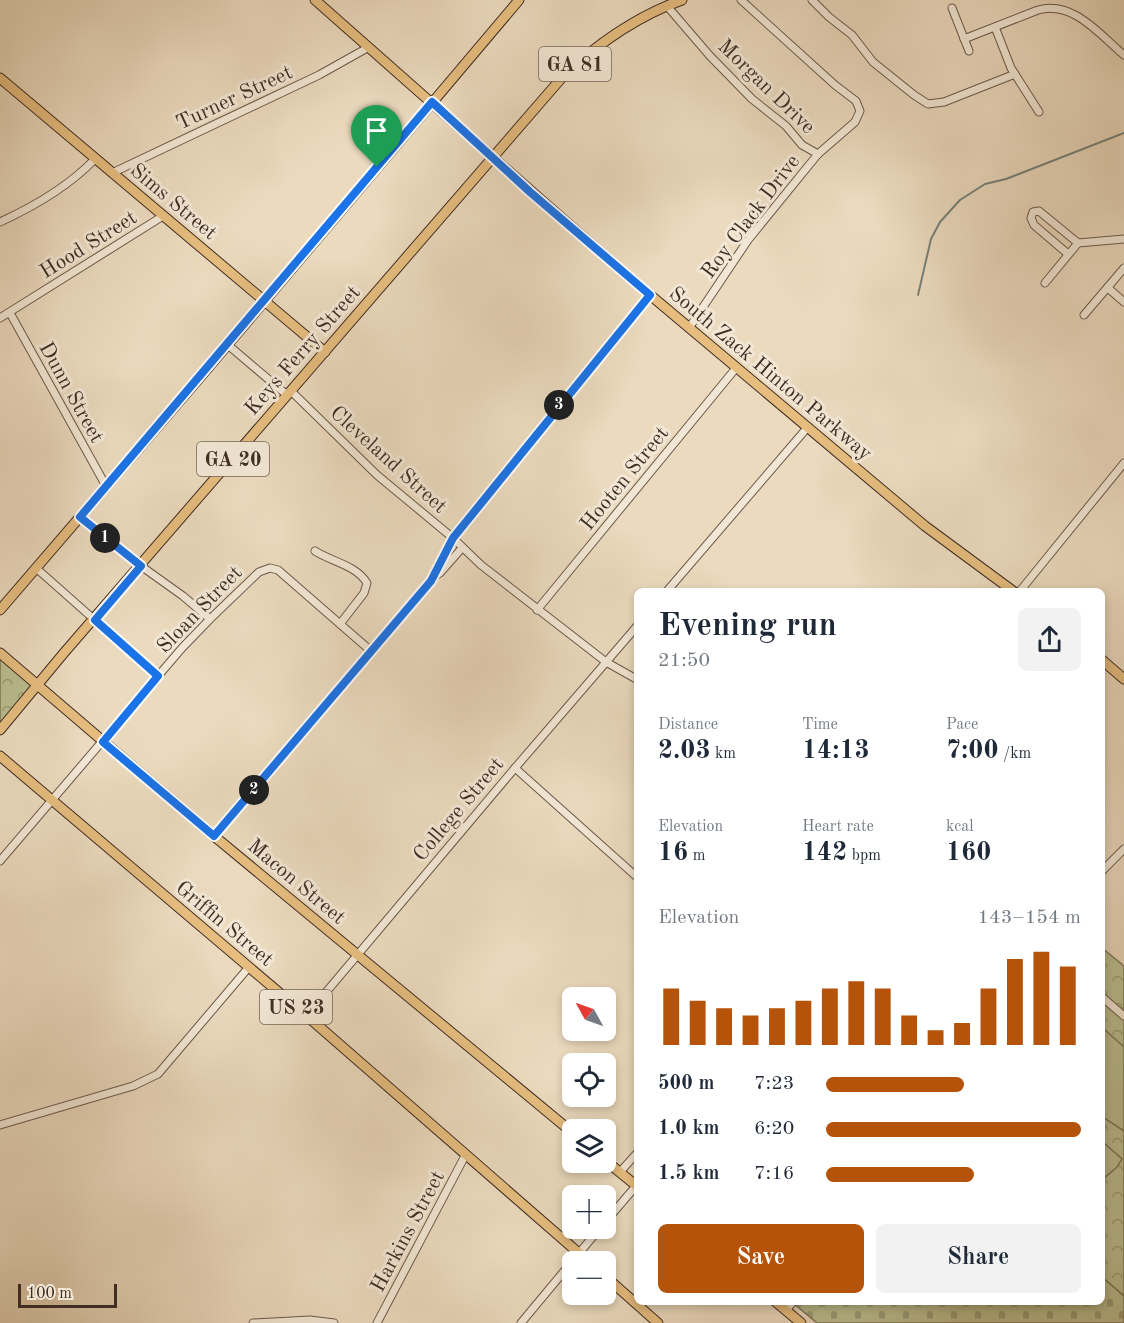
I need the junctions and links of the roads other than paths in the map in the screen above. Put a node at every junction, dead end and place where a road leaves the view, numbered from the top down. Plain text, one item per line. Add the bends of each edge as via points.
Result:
1 (315, 0) edge
2 (519, 0) edge
3 (682, 0) edge
4 (741, 0) edge
5 (812, 0) edge
6 (667, 6) junction
7 (952, 8) dead end
8 (995, 27) junction
9 (964, 39) junction
10 (369, 47) junction
11 (969, 51) dead end
12 (1124, 55) edge
13 (1015, 74) junction
14 (0, 78) edge
15 (432, 102) junction
16 (1039, 112) dead end
17 (818, 154) junction
18 (492, 157) junction
19 (95, 159) junction
20 (112, 173) junction
21 (163, 216) junction
22 (0, 222) edge
23 (1124, 239) edge
24 (1078, 243) junction
25 (1068, 254) junction
26 (1123, 270) edge
27 (1044, 284) dead end
28 (1108, 288) junction
29 (650, 295) junction
30 (265, 301) junction
31 (1124, 302) edge
32 (9, 313) junction
33 (1084, 315) dead end
34 (0, 318) edge
35 (689, 328) junction
36 (228, 345) junction
37 (325, 352) junction
38 (736, 368) junction
39 (289, 393) junction
40 (807, 428) junction
41 (1124, 463) edge
42 (106, 486) junction
43 (80, 517) junction
44 (453, 538) junction
45 (462, 548) junction
46 (315, 551) dead end
47 (141, 566) junction
48 (36, 568) junction
49 (435, 576) junction
50 (670, 588) edge
51 (1009, 588) edge
52 (1022, 588) edge
53 (0, 610) edge
54 (537, 610) junction
55 (210, 619) junction
56 (95, 620) junction
57 (340, 624) junction
58 (634, 630) edge
59 (371, 651) junction
60 (0, 653) edge
61 (606, 662) junction
62 (1105, 663) edge
63 (158, 676) junction
64 (634, 678) edge
65 (1124, 679) edge
66 (37, 685) junction
67 (0, 730) edge
68 (103, 742) junction
69 (0, 756) edge
70 (515, 768) junction
71 (52, 800) junction
72 (214, 836) junction
73 (1124, 849) edge
74 (0, 861) edge
75 (1105, 868) edge
76 (634, 874) edge
77 (358, 955) junction
78 (249, 967) junction
79 (1105, 1000) edge
80 (306, 1016) junction
81 (1124, 1016) edge
82 (562, 1124) edge
83 (0, 1125) edge
84 (466, 1154) junction
85 (634, 1156) edge
86 (616, 1169) edge
87 (620, 1172) junction
88 (634, 1184) edge
89 (634, 1189) edge
90 (616, 1210) edge
91 (591, 1239) edge
92 (577, 1251) edge
93 (581, 1251) edge
94 (562, 1274) edge
95 (616, 1286) edge
96 (634, 1302) edge
97 (638, 1305) edge
98 (780, 1305) edge
99 (790, 1305) edge
100 (786, 1310) junction
101 (253, 1323) edge
102 (334, 1323) edge
103 (377, 1323) edge
104 (521, 1323) edge
105 (658, 1323) edge
106 (801, 1323) edge

1 - 10 main road, South Zack Hinton Parkway
2 - 15 main road
3 - 6 main road, GA 81
4 - 17 street, Morgan Drive via 856,101 860,111 855,122
5 - 13 street via 852,34 873,62 928,104 944,102
6 - 17 street, Morgan Drive via 752,99 786,126 802,145
6 - 18 main road, GA 81 via 614,34 575,64
7 - 9 street
8 - 9 street
8 - 12 street via 1043,9 1064,10 1079,17
8 - 13 street
9 - 11 street
10 - 15 main road, South Zack Hinton Parkway
10 - 20 street, Turner Street
13 - 16 street
14 - 19 main road, Sims Street
15 - 18 main road, South Zack Hinton Parkway
15 - 30 main road
17 - 35 street, Roy Clack Drive via 748,240
18 - 29 main road, South Zack Hinton Parkway
18 - 37 main road, Keys Ferry Street / GA 20
19 - 20 main road, Sims Street
19 - 22 street via 39,203
20 - 21 main road, Sims Street
21 - 30 main road, Sims Street
21 - 32 street, Hood Street
23 - 24 street
24 - 25 street
24 - 25 street via 1040,211 1033,212 1034,225
25 - 27 street
26 - 28 street
28 - 31 street
28 - 33 street
29 - 35 main road, South Zack Hinton Parkway
29 - 44 street
30 - 36 main road
30 - 37 main road, Sims Street
32 - 34 street, Hood Street
32 - 42 street, Dunn Street
35 - 38 main road, South Zack Hinton Parkway
36 - 39 street, Cleveland Street
36 - 42 main road
37 - 39 main road, Keys Ferry Street / GA 20
38 - 40 main road, South Zack Hinton Parkway
38 - 54 street, Hooten Street
39 - 44 street, Cleveland Street
39 - 47 main road, Keys Ferry Street / GA 20
40 - 50 street
40 - 51 main road, South Zack Hinton Parkway via 925,526
41 - 52 street
42 - 43 main road
43 - 47 main road
43 - 48 main road
44 - 45 street, Cleveland Street
44 - 49 street
45 - 49 street
45 - 54 street, Cleveland Street
46 - 57 street via 358,573 367,583
47 - 55 street
47 - 56 main road, Keys Ferry Street / GA 20
48 - 53 main road
48 - 56 street
49 - 59 street
54 - 61 street, Cleveland Street
55 - 57 street, Sloan Street via 250,579 270,568 278,570
55 - 63 street, Sloan Street
56 - 63 street
56 - 66 main road, Keys Ferry Street / GA 20
57 - 59 street, Sloan Street
58 - 61 street, College Street
59 - 72 street
60 - 66 main road, Macon Street
61 - 64 street, Cleveland Street
61 - 70 street, College Street
62 - 65 main road
63 - 68 street, Sloan Street
66 - 67 main road, Keys Ferry Street / GA 20
66 - 68 main road, Macon Street
68 - 71 street, Sloan Street
68 - 72 main road, Macon Street
69 - 71 main road, Griffin Street / US 23
70 - 76 street
70 - 77 street, College Street
71 - 74 street, Sloan Street
71 - 78 main road, Griffin Street / US 23
72 - 77 main road, Macon Street
73 - 75 street
77 - 80 street, College Street
77 - 82 main road, Macon Street
78 - 80 main road, Griffin Street / US 23
78 - 83 street via 158,1074 140,1083
79 - 81 street
80 - 84 main road, Griffin Street / US 23
84 - 92 main road, Griffin Street / US 23
84 - 103 street, Harkins Street
85 - 87 street
86 - 87 main road
87 - 88 main road
89 - 90 street
91 - 93 street
94 - 104 street
95 - 96 main road
97 - 105 main road
98 - 100 main road
99 - 100 street
100 - 106 main road
101 - 102 street

